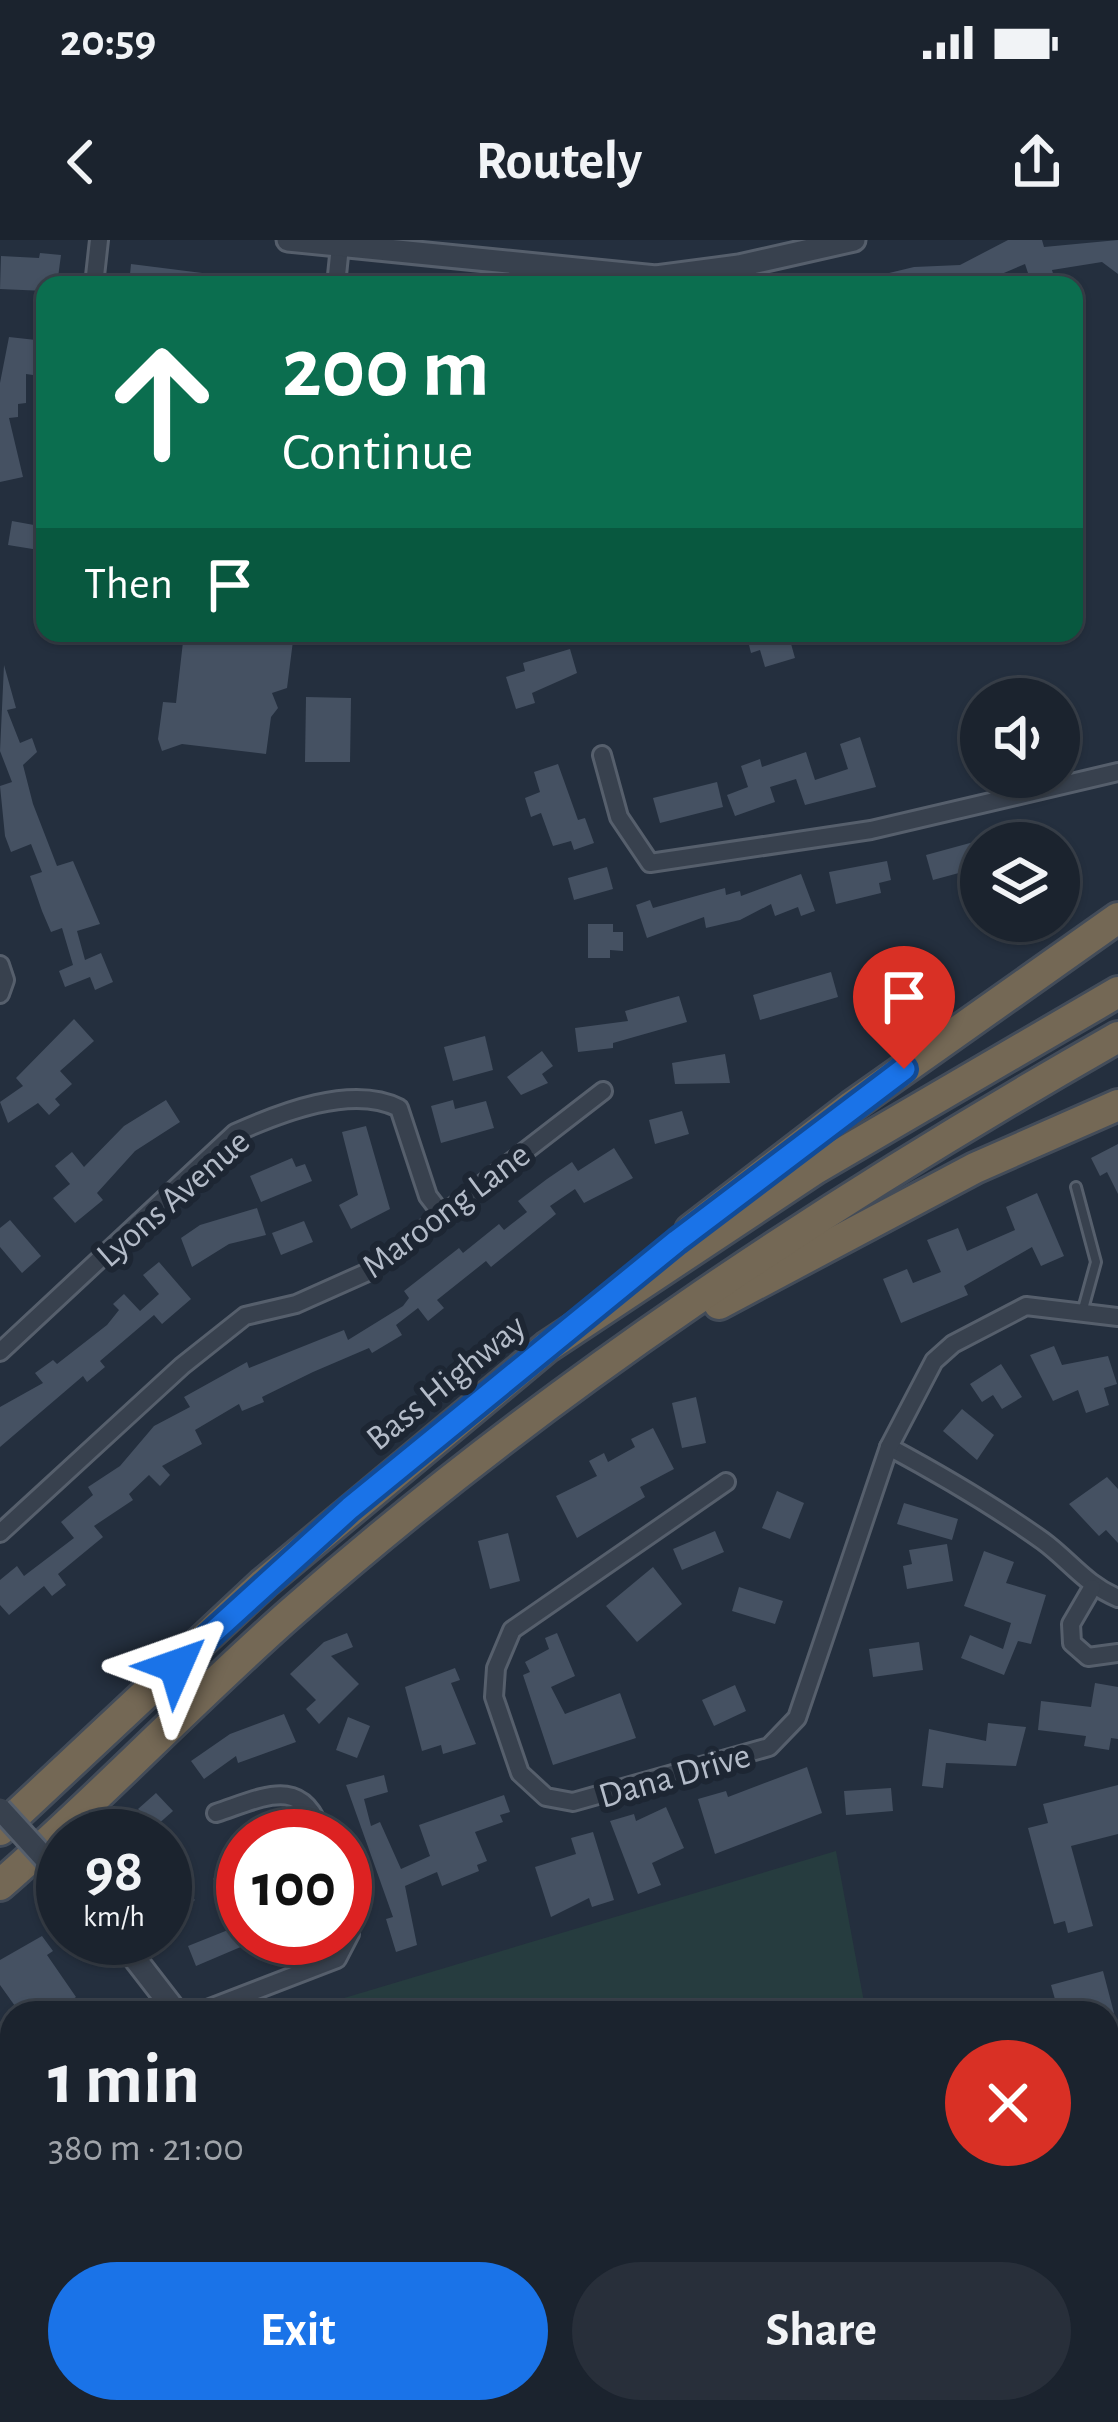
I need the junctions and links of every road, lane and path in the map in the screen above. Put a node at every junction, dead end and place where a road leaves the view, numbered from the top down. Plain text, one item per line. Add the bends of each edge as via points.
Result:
1 (100, 240) edge
2 (288, 240) edge
3 (854, 240) edge
4 (340, 246) junction
5 (95, 276) edge
6 (337, 276) edge
7 (612, 276) edge
8 (684, 276) edge
9 (602, 755) dead end
10 (1118, 772) edge
11 (1118, 918) edge
12 (0, 965) edge
13 (1118, 992) edge
14 (0, 994) edge
15 (1118, 1037) edge
16 (603, 1090) dead end
17 (1118, 1105) edge
18 (1076, 1186) dead end
19 (441, 1213) junction
20 (1082, 1311) junction
21 (1118, 1317) edge
22 (548, 1347) junction
23 (0, 1352) edge
24 (558, 1398) junction
25 (889, 1447) junction
26 (726, 1482) dead end
27 (0, 1533) edge
28 (1092, 1588) junction
29 (1118, 1598) edge
30 (1118, 1653) edge
31 (0, 1809) edge
32 (229, 1809) edge
33 (308, 1809) edge
34 (0, 1830) edge
35 (36, 1848) edge
36 (0, 1885) edge
37 (140, 1965) edge
38 (320, 1965) edge
39 (168, 2001) edge
40 (227, 2001) edge

1 - 5 street
2 - 4 street
3 - 8 street
4 - 6 street
4 - 7 street
9 - 10 street via 619,817 650,863 871,830
11 - 22 highway via 786,1155
12 - 14 street
13 - 22 highway, Bass Highway via 815,1169
15 - 24 highway via 767,1249
16 - 19 street, Maroong Lane
17 - 24 highway via 808,1252
18 - 20 lane via 1096,1262
19 - 23 street, Lyons Avenue via 399,1108 360,1097 265,1120 235,1133
19 - 27 street, Maroong Lane via 370,1271 245,1316
20 - 21 street, Dana Drive
20 - 25 street, Dana Drive via 1026,1306 953,1344 934,1361
22 - 34 highway, Bass Highway via 264,1583
24 - 36 highway via 290,1613
25 - 26 street, Dana Drive via 796,1718 769,1747 573,1802 546,1797 520,1773 494,1697 512,1630
25 - 28 street via 974,1493
28 - 29 street
28 - 30 street via 1071,1624 1072,1643 1088,1657
31 - 35 street, bridge
32 - 33 street via 276,1794
37 - 39 street
38 - 40 street

